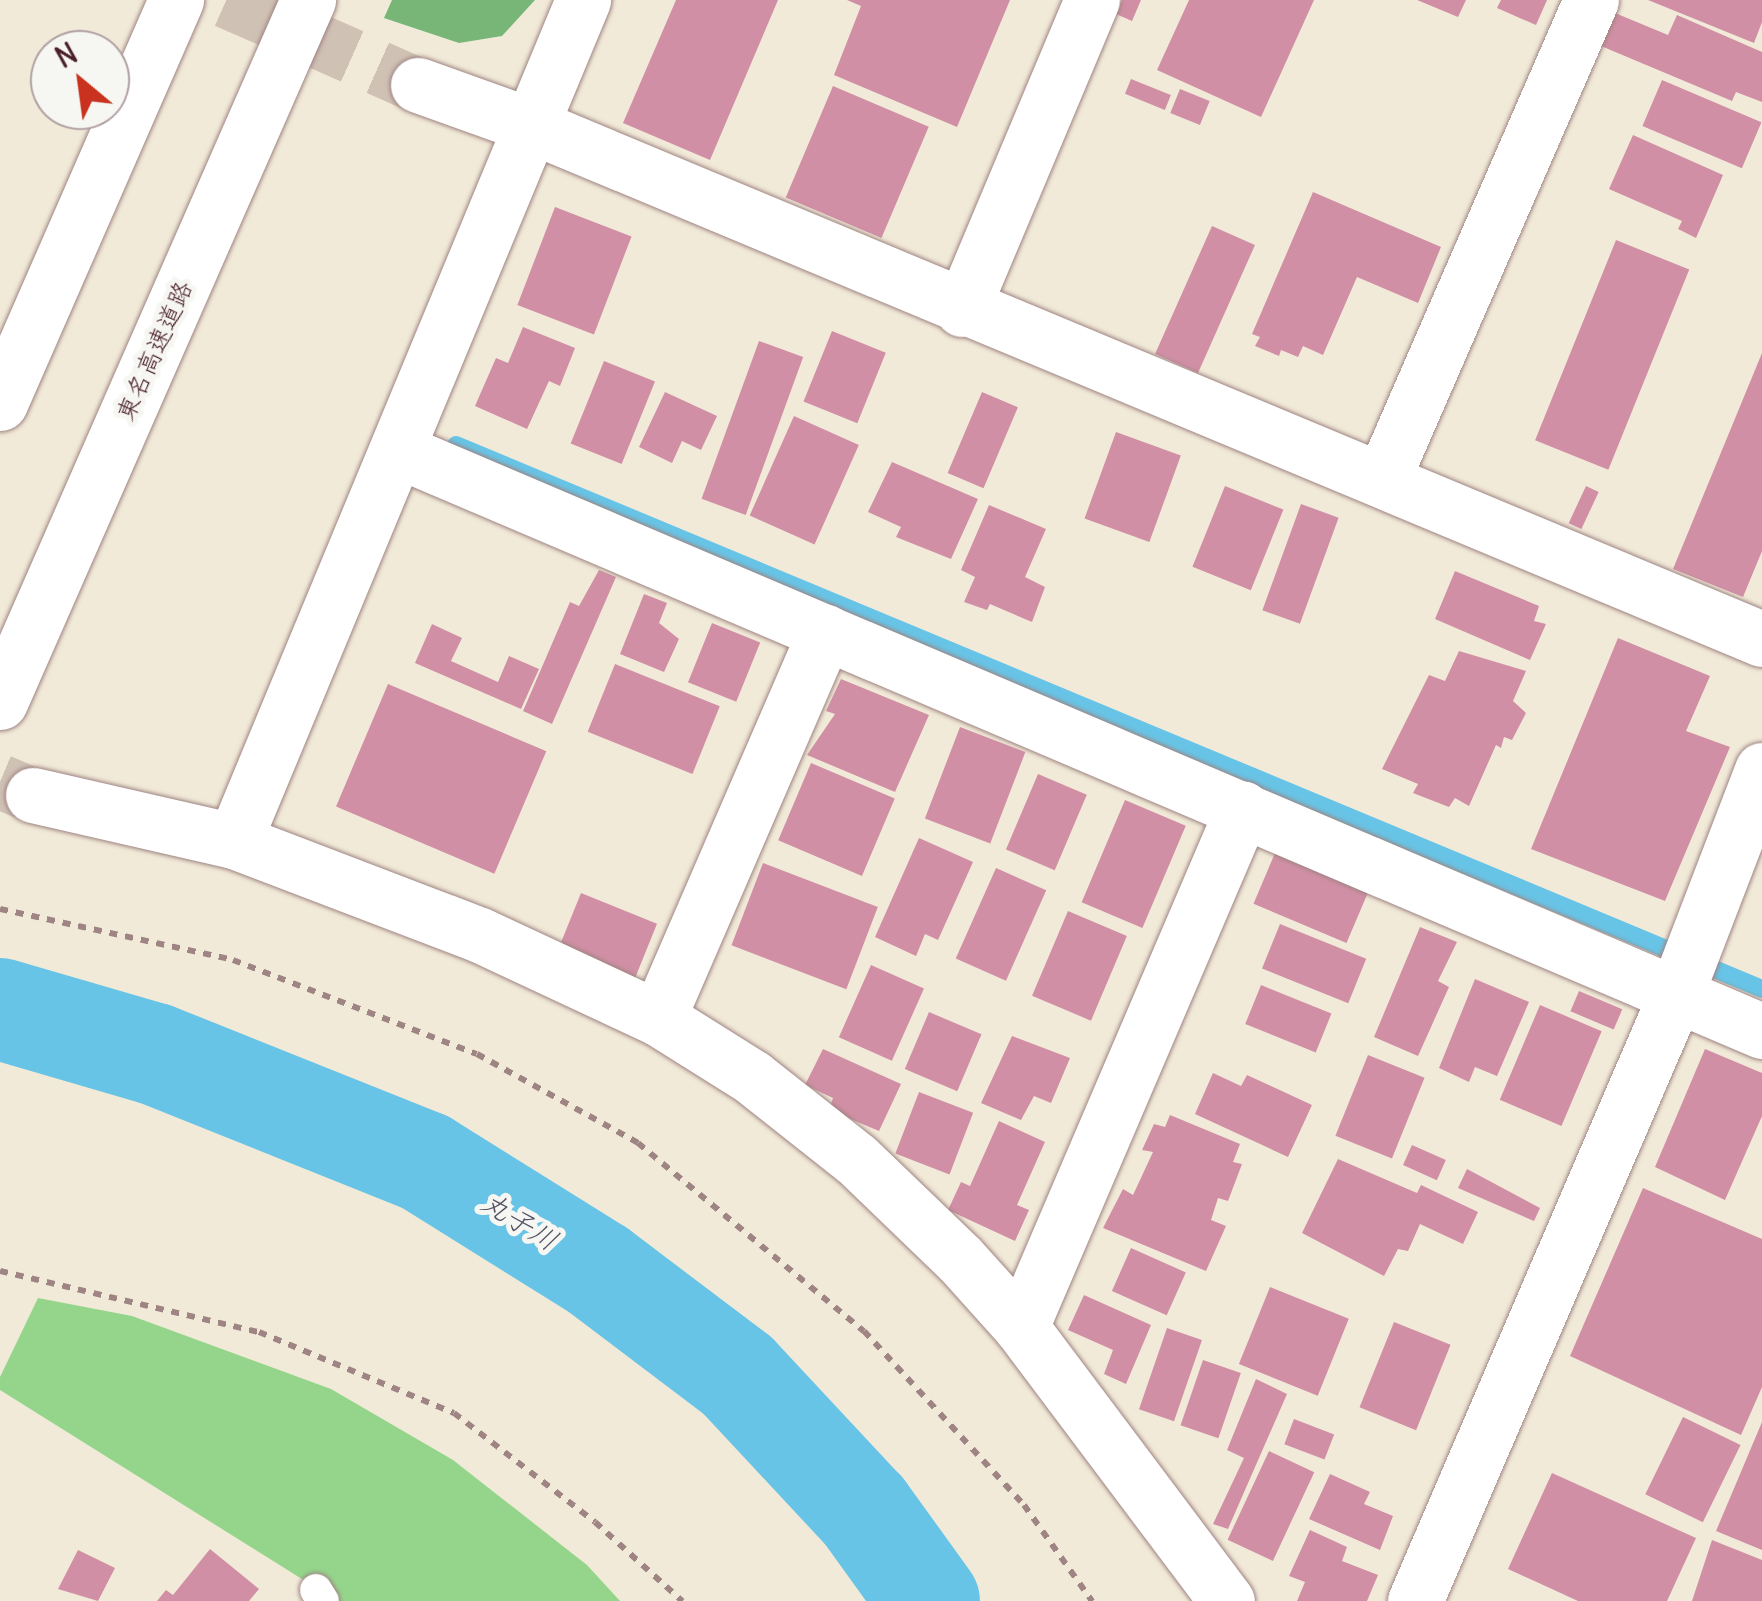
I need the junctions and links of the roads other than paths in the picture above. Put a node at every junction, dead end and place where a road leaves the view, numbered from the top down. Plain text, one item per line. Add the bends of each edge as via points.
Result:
1 (176, 0) edge
2 (308, 0) edge
3 (582, 0) edge
4 (1092, 0) edge
5 (1591, 0) edge
6 (418, 85) tunnel mouth
7 (530, 125) junction
8 (962, 309) junction
9 (0, 402) edge
10 (397, 450) junction
11 (1383, 478) junction
12 (825, 632) junction
13 (1762, 638) edge
14 (0, 702) edge
15 (1762, 770) edge
16 (33, 795) tunnel mouth
17 (1242, 808) junction
18 (234, 841) junction
19 (1676, 994) junction
20 (658, 1018) junction
21 (1762, 1031) edge
22 (1021, 1328) junction
23 (1228, 1601) edge
24 (1415, 1601) edge

1 - 9 main road
2 - 14 main road, 東名高速道路
3 - 7 main road
4 - 8 main road
5 - 11 main road
6 - 7 main road
7 - 8 main road
7 - 10 main road
8 - 11 main road
10 - 12 main road
10 - 18 main road
11 - 13 main road
12 - 17 main road
12 - 20 main road
15 - 19 main road
16 - 18 main road
17 - 19 main road
17 - 22 main road
18 - 20 main road via 480,935
19 - 21 main road
19 - 24 main road
20 - 22 main road via 752,1077 856,1158
22 - 23 main road

